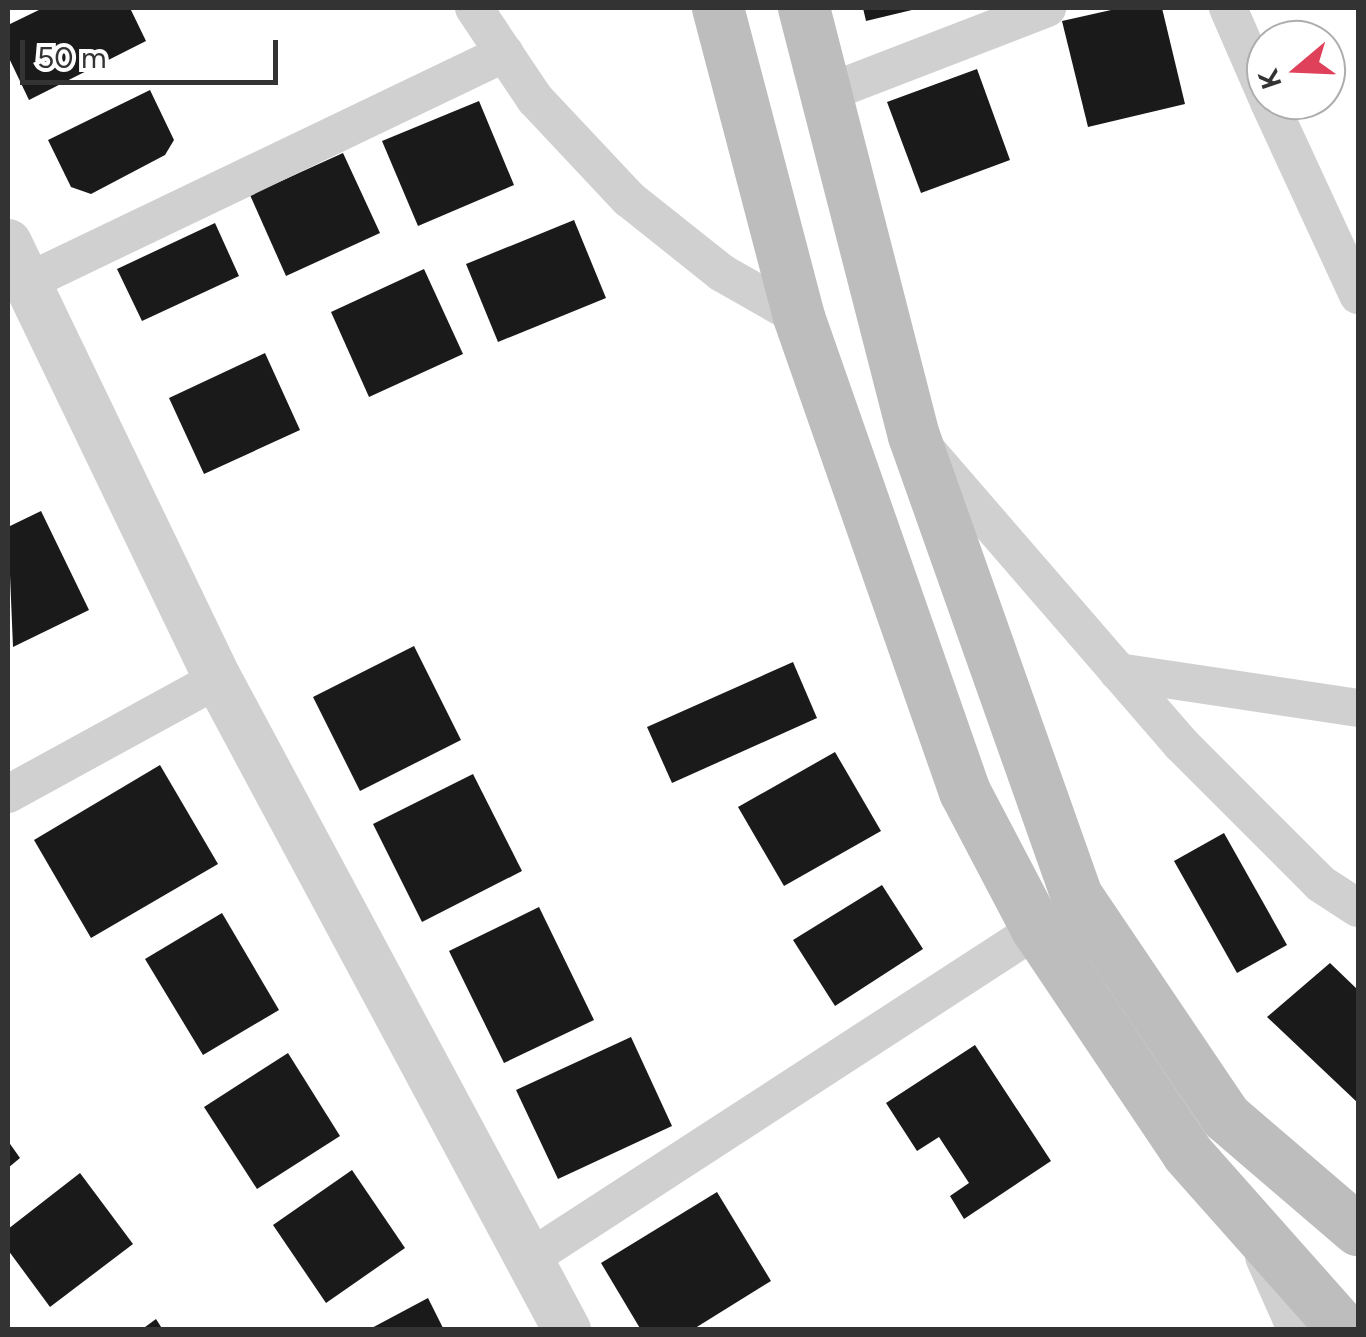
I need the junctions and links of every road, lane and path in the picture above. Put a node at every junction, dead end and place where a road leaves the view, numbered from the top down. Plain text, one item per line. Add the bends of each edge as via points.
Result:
1 (474, 8) edge
2 (718, 8) edge
3 (804, 8) edge
4 (1047, 8) edge
5 (1228, 8) edge
6 (1246, 49) edge
7 (505, 53) junction
8 (828, 93) junction
9 (1278, 120) edge
10 (16, 263) edge
11 (1358, 295) edge
12 (799, 318) junction
13 (914, 436) junction
14 (1118, 672) junction
15 (218, 679) junction
16 (1358, 708) edge
17 (8, 794) edge
18 (1358, 908) edge
19 (1037, 929) junction
20 (1258, 1230) junction
21 (1358, 1230) edge
22 (534, 1255) junction
23 (568, 1330) edge
24 (1302, 1330) edge
25 (1344, 1330) edge

1 - 7 street
2 - 12 main road
3 - 8 main road
4 - 8 street
5 - 6 street
7 - 10 street
7 - 12 street via 630,199 722,274
8 - 13 main road
9 - 11 street
10 - 15 street
12 - 19 main road via 965,792
13 - 14 street
13 - 21 main road via 1077,896 1226,1118
14 - 16 street
14 - 18 street via 1321,884
15 - 17 street
15 - 22 street via 423,1071
19 - 20 main road via 1188,1154
19 - 22 street
20 - 24 street
20 - 25 main road
22 - 23 street

